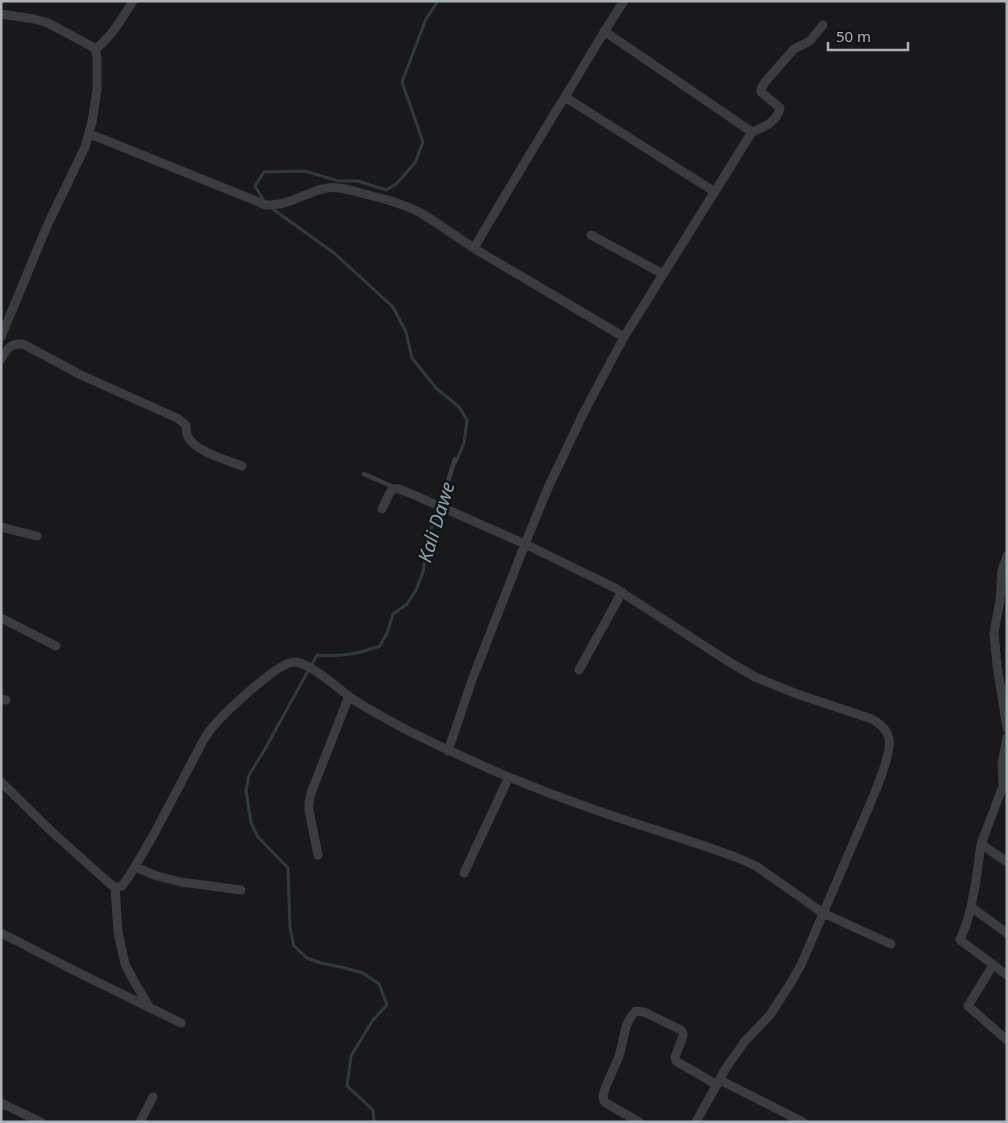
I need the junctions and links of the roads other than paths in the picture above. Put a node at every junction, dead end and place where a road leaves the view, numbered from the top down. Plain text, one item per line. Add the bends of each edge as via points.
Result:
1 (133, 1) edge
2 (624, 1) edge
3 (1, 14) edge
4 (822, 25) dead end
5 (604, 31) junction
6 (95, 49) junction
7 (565, 97) junction
8 (752, 132) junction
9 (90, 134) junction
10 (714, 192) junction
11 (591, 235) dead end
12 (474, 248) junction
13 (663, 274) junction
14 (1, 337) edge
15 (624, 337) junction
16 (1, 358) edge
17 (455, 459) dead end
18 (242, 466) dead end
19 (364, 474) dead end
20 (398, 488) junction
21 (440, 506) junction
22 (382, 510) dead end
23 (1, 527) edge
24 (36, 536) dead end
25 (525, 544) junction
26 (1007, 556) edge
27 (622, 592) junction
28 (1003, 602) edge
29 (1, 618) edge
30 (56, 646) dead end
31 (997, 665) junction
32 (1007, 669) edge
33 (579, 670) dead end
34 (349, 696) junction
35 (1007, 728) edge
36 (1007, 737) edge
37 (448, 750) junction
38 (510, 777) junction
39 (1, 782) edge
40 (1005, 788) edge
41 (980, 844) junction
42 (318, 855) dead end
43 (1007, 862) edge
44 (135, 867) junction
45 (464, 873) dead end
46 (115, 887) junction
47 (241, 890) dead end
48 (971, 907) junction
49 (823, 913) junction
50 (1, 933) edge
51 (1007, 933) edge
52 (891, 944) dead end
53 (993, 964) junction
54 (1007, 975) edge
55 (150, 1008) junction
56 (181, 1024) dead end
57 (1007, 1040) edge
58 (719, 1082) junction
59 (153, 1097) dead end
60 (1, 1103) edge
61 (41, 1122) edge
62 (140, 1122) edge
63 (639, 1122) edge
64 (696, 1122) edge
65 (804, 1122) edge

1 - 6 street via 108,37
2 - 5 street
3 - 6 street via 48,23
4 - 8 street via 810,42 794,50 765,82 761,92 780,110 768,125
5 - 7 street
5 - 8 street
6 - 9 street via 97,90
7 - 10 street
7 - 12 street
8 - 10 street
9 - 12 street via 275,206 331,187 384,198 418,212
9 - 14 street
10 - 13 street
11 - 13 street
12 - 15 street
13 - 15 street
15 - 25 street via 564,452
16 - 18 street via 10,346 23,344 81,375 177,418 186,425 188,436 198,447
17 - 21 lane
19 - 20 lane
20 - 21 street
20 - 22 street via 391,491
21 - 25 street
23 - 24 street
25 - 27 street
25 - 37 street
26 - 28 street via 1002,570
27 - 33 street
27 - 49 street via 741,670 771,684 872,719 886,731 888,758
28 - 31 street via 994,633
29 - 30 street
31 - 32 street
31 - 35 street
34 - 37 street via 379,716
34 - 42 street via 309,803
34 - 44 street via 304,664 288,664 264,679 212,728 203,741
36 - 40 street via 1002,764
37 - 38 street
38 - 45 street
38 - 49 street via 738,858 756,866
39 - 46 street
40 - 41 street
41 - 43 street
41 - 48 street
44 - 46 street via 122,886
44 - 47 street via 181,882
46 - 55 street via 124,964
48 - 51 street
48 - 53 street via 960,940
49 - 52 street
49 - 58 street via 790,984 770,1015 745,1041
50 - 55 street
53 - 54 street
53 - 57 street via 968,1006
55 - 56 street
58 - 63 street via 676,1061 683,1036 681,1030 636,1011 627,1026 603,1096 606,1103
58 - 64 street
58 - 65 street
59 - 62 street
60 - 61 street

